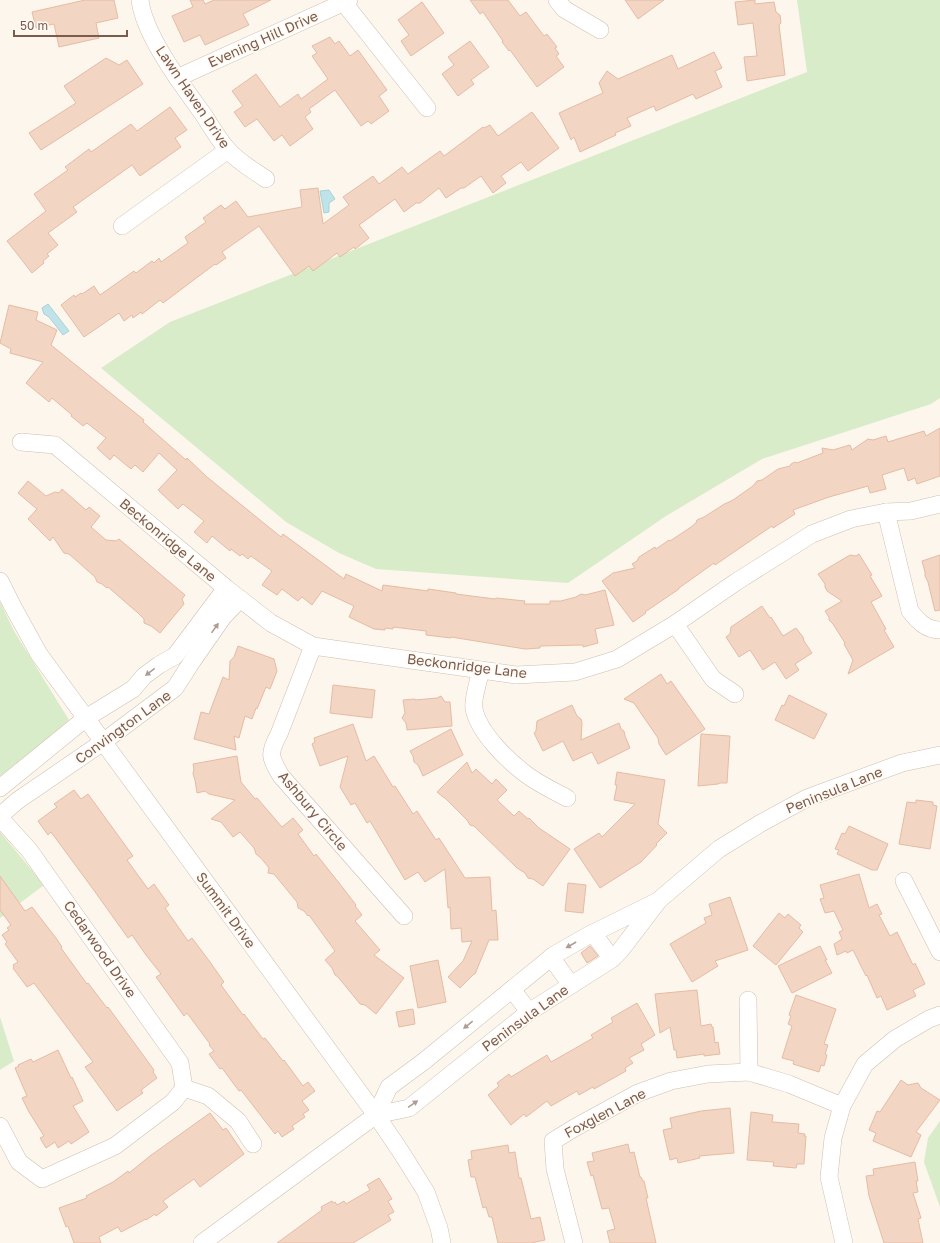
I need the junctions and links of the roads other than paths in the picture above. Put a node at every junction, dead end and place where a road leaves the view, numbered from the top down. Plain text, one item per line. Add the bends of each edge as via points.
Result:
1 (140, 0) edge
2 (557, 0) edge
3 (346, 1) edge
4 (600, 30) dead end
5 (177, 78) junction
6 (427, 108) dead end
7 (228, 150) junction
8 (266, 179) dead end
9 (122, 226) dead end
10 (21, 442) dead end
11 (940, 504) edge
12 (886, 512) junction
13 (0, 581) edge
14 (226, 588) junction
15 (240, 599) junction
16 (675, 624) junction
17 (940, 630) edge
18 (312, 646) junction
19 (166, 661) junction
20 (481, 670) junction
21 (181, 678) junction
22 (137, 684) junction
23 (735, 694) dead end
24 (152, 705) junction
25 (86, 718) junction
26 (103, 742) junction
27 (46, 751) junction
28 (940, 755) edge
29 (60, 772) junction
30 (16, 775) junction
31 (0, 788) edge
32 (30, 792) junction
33 (567, 798) dead end
34 (0, 817) edge
35 (904, 882) dead end
36 (659, 900) junction
37 (404, 916) dead end
38 (599, 930) junction
39 (940, 952) edge
40 (616, 955) junction
41 (551, 957) junction
42 (571, 985) junction
43 (512, 989) junction
44 (748, 1000) dead end
45 (529, 1012) junction
46 (940, 1015) edge
47 (749, 1072) junction
48 (184, 1088) junction
49 (842, 1106) junction
50 (376, 1115) junction
51 (0, 1126) edge
52 (253, 1144) dead end
53 (202, 1243) edge
54 (442, 1243) edge
55 (574, 1243) edge
56 (844, 1243) edge

1 - 5 street, Lawn Haven Drive via 149,30
2 - 4 street via 564,9
3 - 5 street, Evening Hill Drive
3 - 6 street
5 - 7 street, Lawn Haven Drive
7 - 8 street, Lawn Haven Drive via 244,165
7 - 9 street
10 - 14 street, Beckonridge Lane via 55,445
11 - 12 street, Beckonridge Lane via 911,511
12 - 16 street, Beckonridge Lane via 851,519 812,534
12 - 17 street via 910,611 920,623
13 - 25 street, Summit Drive via 40,654
14 - 15 street, Beckonridge Lane
14 - 19 street, Convington Lane via 175,656
15 - 18 street, Beckonridge Lane via 271,623
21 -> 15 street, Convington Lane via 223,617
16 - 20 street, Beckonridge Lane via 617,659 575,672 516,675
16 - 23 street via 713,679
18 - 20 street, Beckonridge Lane
18 - 37 street, Ashbury Circle via 280,734 272,746 275,766
19 - 21 street
19 -> 22 street, Convington Lane
20 - 33 street via 473,708 487,737 527,775
21 - 24 street, Convington Lane via 168,695
22 - 24 street
22 - 25 street, Convington Lane
24 - 26 street, Convington Lane
25 - 26 street, Summit Drive
25 - 27 street, Convington Lane
26 - 29 street, Convington Lane
26 - 50 street, Summit Drive
27 - 29 street
27 - 30 street, Convington Lane
28 - 36 street, Peninsula Lane via 902,763 807,798 719,849
29 - 32 street, Convington Lane
30 - 31 street, Convington Lane
30 - 32 street
32 - 34 street, Convington Lane
34 - 48 street, Cedarwood Drive via 29,850 180,1063
35 - 39 street
36 - 38 street, Peninsula Lane
36 - 40 street, Peninsula Lane
38 - 40 street
38 -> 41 street, Peninsula Lane
40 - 42 street, Peninsula Lane
41 - 42 street
41 - 43 street, Peninsula Lane
42 - 45 street, Peninsula Lane
43 - 45 street
43 -> 50 street, Peninsula Lane via 389,1088
44 - 47 street
50 -> 45 street, Peninsula Lane via 409,1108
46 - 49 street via 895,1039 865,1064
47 - 49 street, Foxglen Lane via 789,1084
47 - 55 street, Foxglen Lane via 708,1074 671,1081 645,1090 610,1107 553,1141 555,1170
48 - 51 street via 173,1102 115,1146 42,1179 19,1162
48 - 52 street via 208,1096 238,1121
49 - 56 street via 833,1138 829,1177
50 - 53 street, Peninsula Lane
50 - 54 street, Summit Drive via 426,1192

